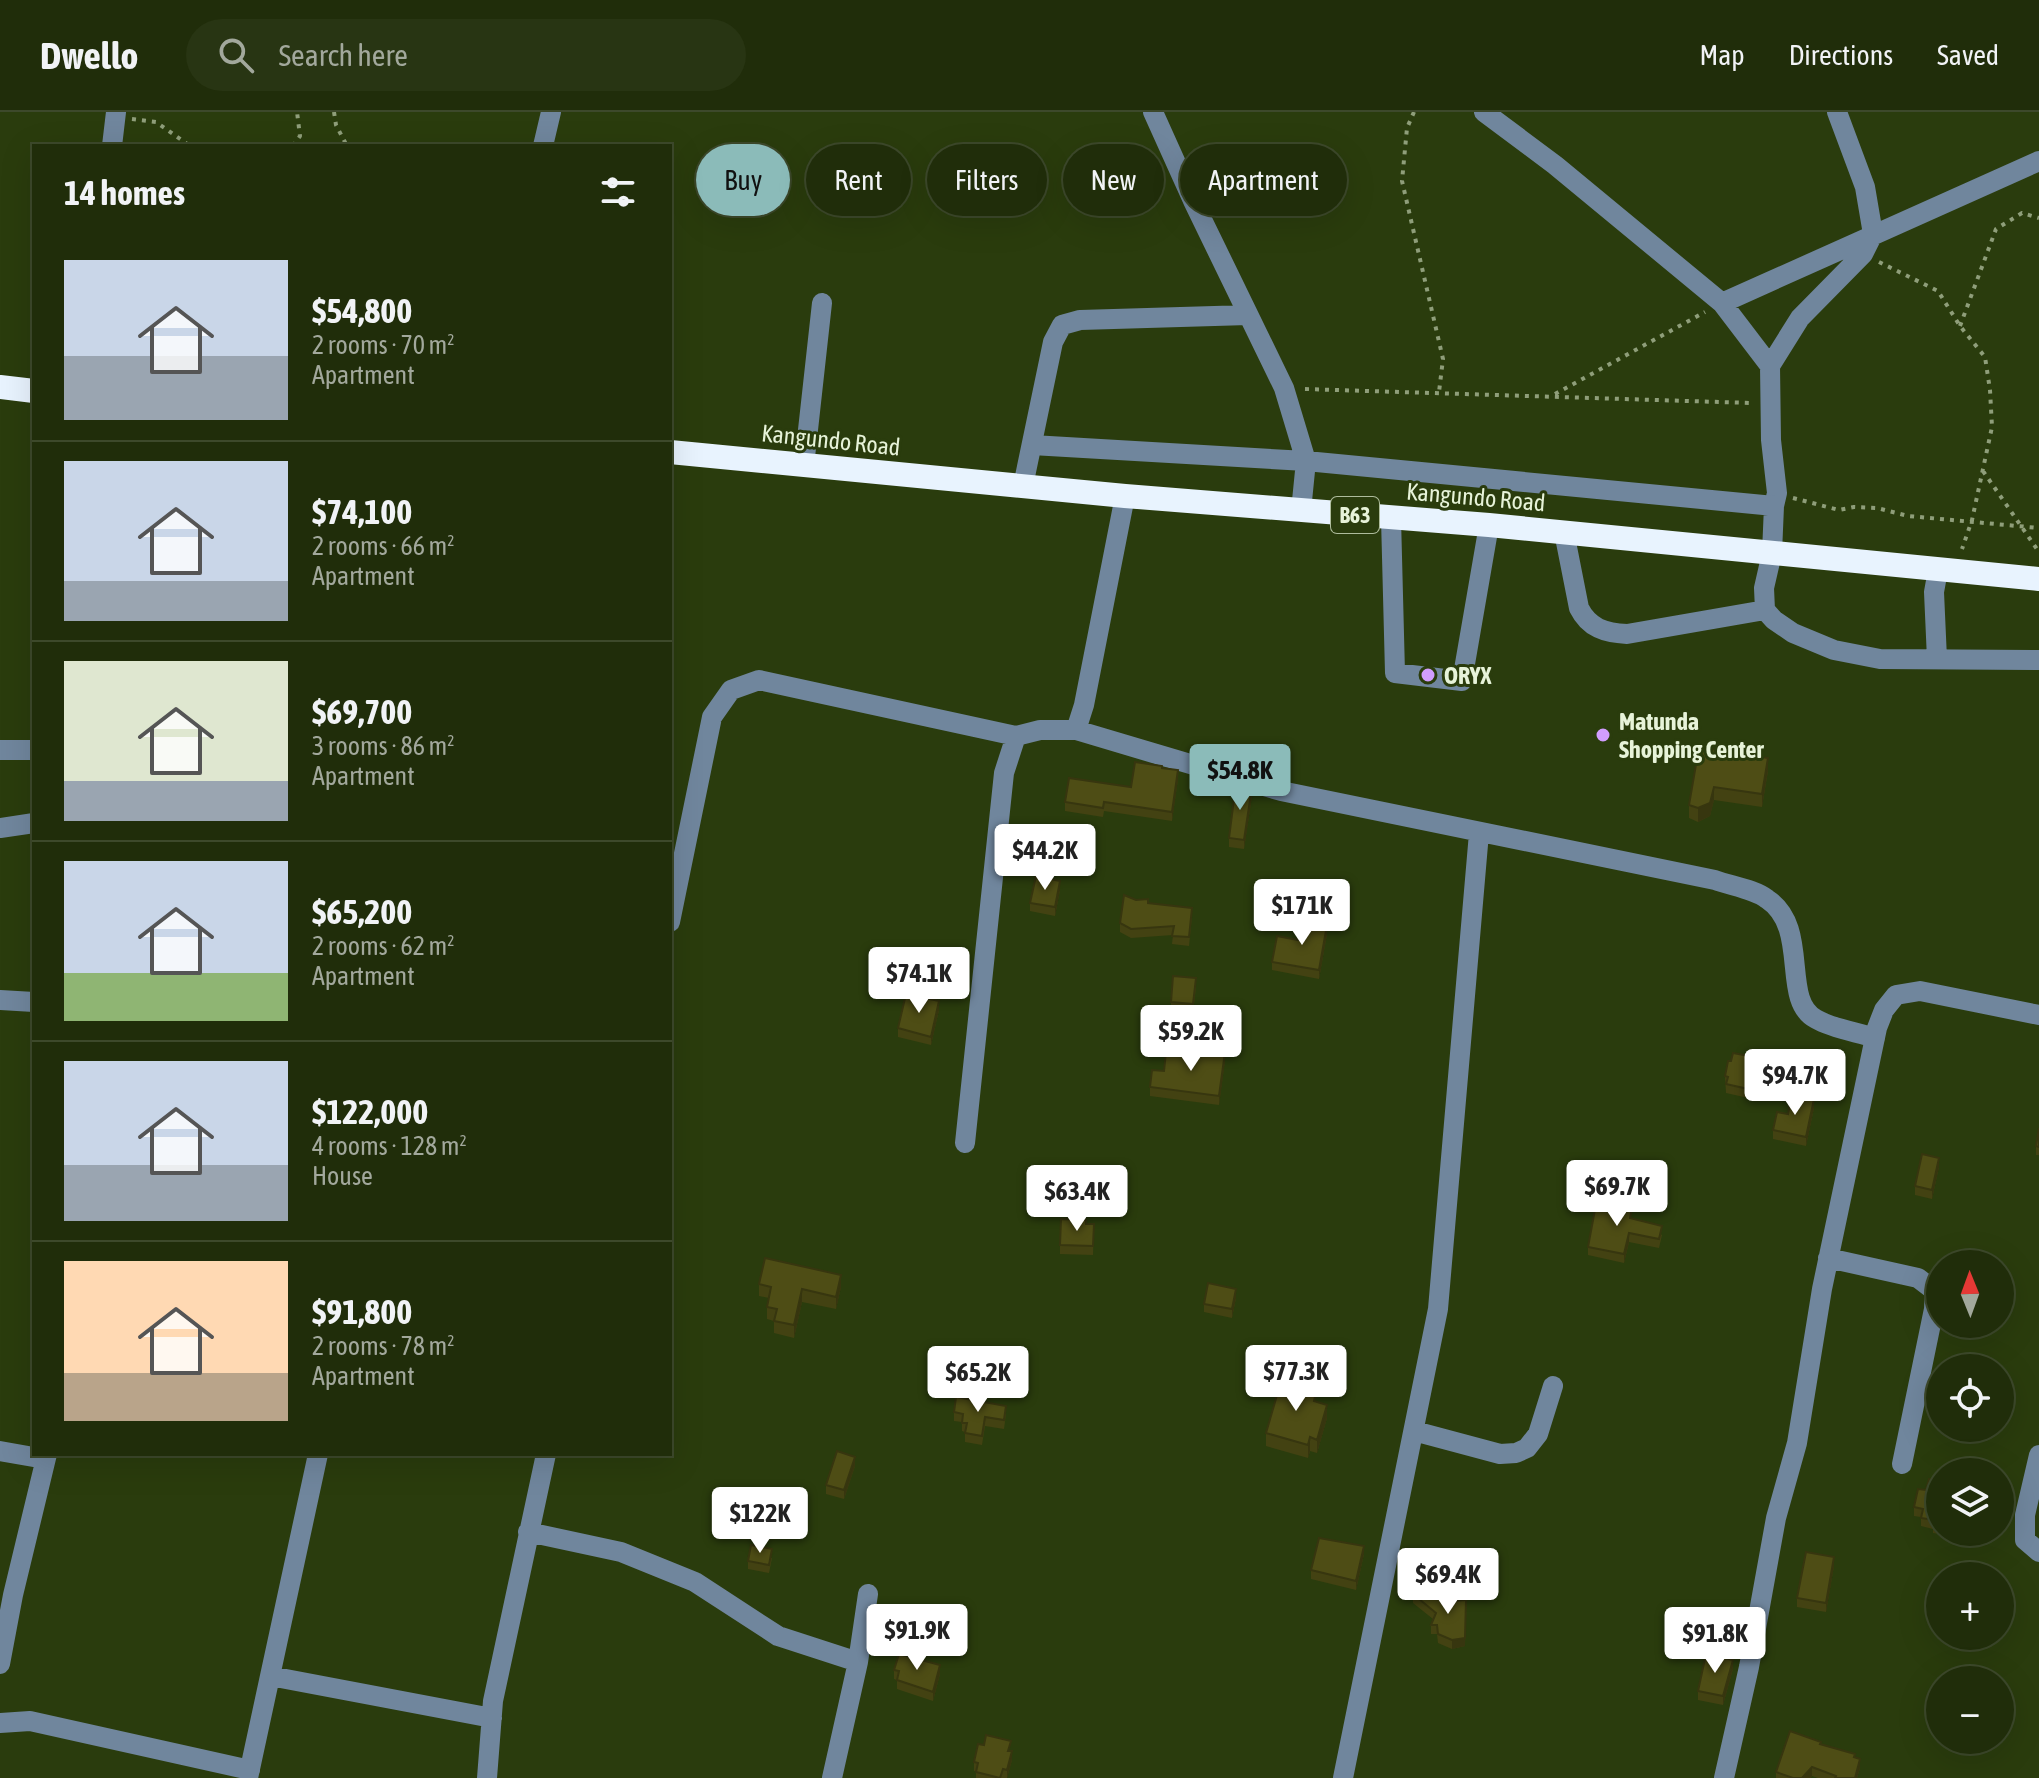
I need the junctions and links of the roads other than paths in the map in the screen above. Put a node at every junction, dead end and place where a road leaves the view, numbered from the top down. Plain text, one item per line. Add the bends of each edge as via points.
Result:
1 (551, 112) edge
2 (1153, 112) edge
3 (1484, 112) edge
4 (1508, 112) edge
5 (1837, 112) edge
6 (116, 115) edge
7 (112, 144) edge
8 (543, 144) edge
9 (1526, 144) junction
10 (2039, 161) edge
11 (1873, 234) junction
12 (822, 303) dead end
13 (1722, 303) junction
14 (1248, 315) junction
15 (1770, 366) junction
16 (0, 387) edge
17 (32, 391) edge
18 (1032, 445) junction
19 (672, 452) edge
20 (1306, 461) junction
21 (804, 466) junction
22 (1023, 486) junction
23 (1125, 496) junction
24 (1774, 506) junction
25 (1301, 511) junction
26 (1391, 518) junction
27 (1489, 525) junction
28 (1564, 532) junction
29 (1772, 553) junction
30 (1946, 570) junction
31 (2039, 579) edge
32 (1765, 610) junction
33 (1937, 659) junction
34 (2039, 660) edge
35 (1076, 730) junction
36 (1016, 736) junction
37 (0, 750) edge
38 (32, 750) edge
39 (32, 823) edge
40 (0, 828) edge
41 (1479, 833) junction
42 (672, 910) edge
43 (0, 1000) edge
44 (32, 1002) edge
45 (2039, 1015) edge
46 (1875, 1038) junction
47 (965, 1143) dead end
48 (1828, 1258) junction
49 (1553, 1386) dead end
50 (1414, 1431) junction
51 (0, 1451) edge
52 (32, 1455) edge
53 (2039, 1455) edge
54 (318, 1456) edge
55 (546, 1456) edge
56 (46, 1457) edge
57 (1902, 1464) dead end
58 (528, 1532) junction
59 (2039, 1552) edge
60 (868, 1594) dead end
61 (858, 1662) junction
62 (0, 1664) edge
63 (270, 1676) junction
64 (492, 1718) junction
65 (0, 1723) edge
66 (249, 1774) edge
67 (489, 1777) edge
68 (832, 1778) edge
69 (1343, 1778) edge
70 (1724, 1778) edge

1 - 8 street
2 - 14 street
3 - 9 street
4 - 9 street
5 - 11 street via 1865,187
6 - 7 street
9 - 13 street
10 - 11 street
11 - 13 street
11 - 15 street via 1863,254 1800,318
12 - 21 street
13 - 15 street
14 - 18 street via 1080,320 1062,325 1053,342
14 - 20 street via 1284,388
15 - 24 street
16 - 17 highway
18 - 20 street
18 - 22 street
19 - 21 highway, Kangundo Road / B63
20 - 24 street
20 - 25 street
21 - 22 highway, Kangundo Road / B63
22 - 23 highway, Kangundo Road / B63
23 - 25 highway, Kangundo Road / B63
23 - 35 street
24 - 29 street
25 - 26 highway, Kangundo Road / B63
26 - 27 highway, Kangundo Road / B63
26 - 27 street via 1395,673 1462,681
27 - 28 highway, Kangundo Road / B63
28 - 29 highway, Kangundo Road / B63
28 - 32 street via 1579,608 1598,629 1627,634
29 - 30 highway, Kangundo Road / B63
29 - 32 street
30 - 31 highway, Kangundo Road / B63
30 - 33 street via 1934,592
32 - 33 street via 1793,633 1857,656
33 - 34 street
35 - 36 street
35 - 41 street via 1281,791
36 - 42 street via 759,680 731,690 712,717
36 - 47 street via 1004,773
37 - 38 street
39 - 40 street
41 - 46 street via 1715,880 1767,898 1786,918 1801,1002 1814,1019
41 - 50 street via 1438,1309
43 - 44 street
45 - 46 street via 1920,991 1896,995 1884,1010
46 - 48 street
48 - 57 street via 1918,1278 1935,1291
48 - 70 street via 1797,1443 1776,1518
49 - 50 street via 1538,1434 1516,1453 1500,1454
50 - 69 street
51 - 52 street
53 - 59 street via 2025,1515 2025,1540
54 - 63 street
55 - 58 street
56 - 62 street
58 - 61 street via 621,1552 695,1582 778,1636
58 - 64 street
60 - 61 street
61 - 68 street
63 - 64 street
63 - 66 street
64 - 67 street
65 - 66 street via 30,1721

